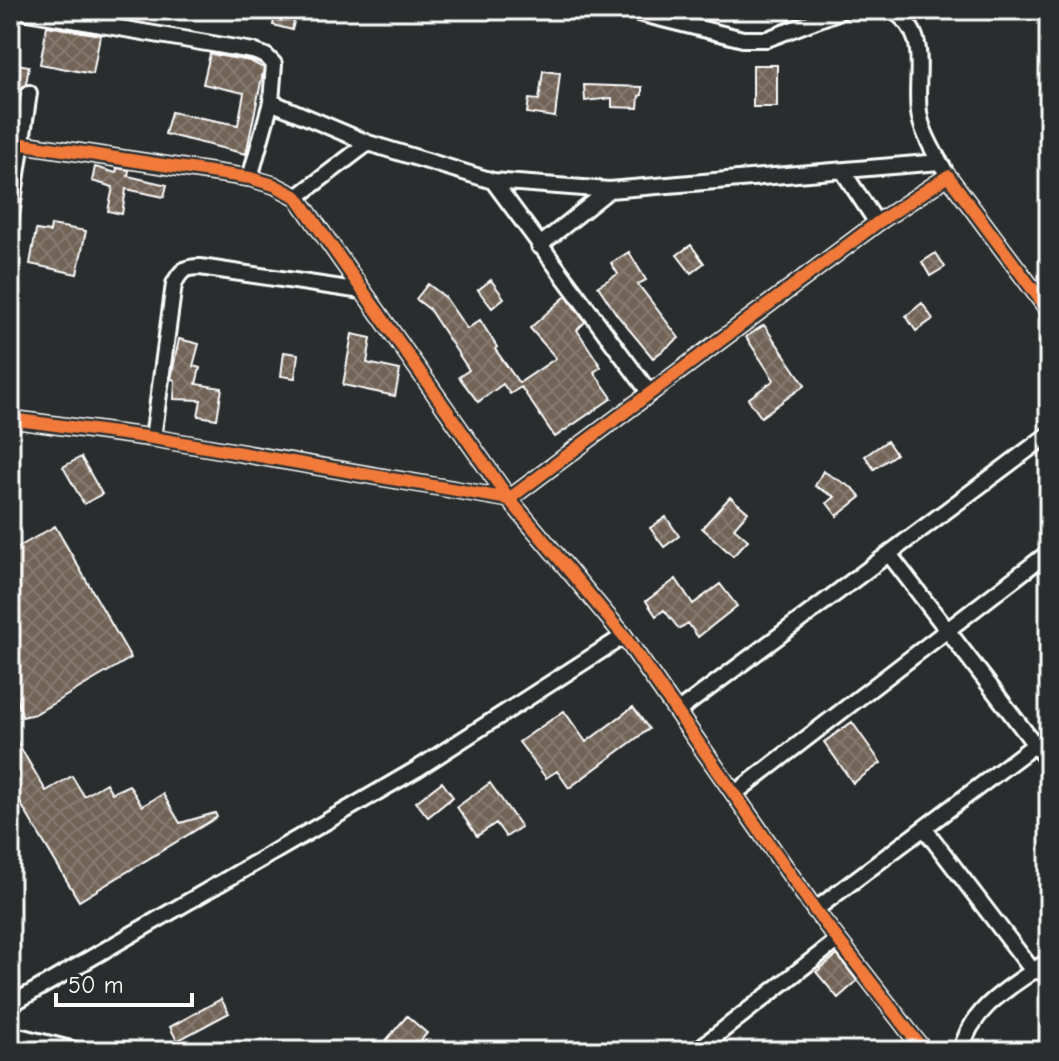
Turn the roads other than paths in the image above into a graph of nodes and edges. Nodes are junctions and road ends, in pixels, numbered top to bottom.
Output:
1 (15, 10) edge
2 (626, 10) edge
3 (843, 10) edge
4 (892, 10) edge
5 (29, 93) dead end
6 (271, 102) junction
7 (16, 143) edge
8 (368, 143) junction
9 (940, 162) junction
10 (844, 173) junction
11 (948, 176) junction
12 (250, 178) junction
13 (493, 181) junction
14 (609, 190) junction
15 (297, 197) junction
16 (10, 222) edge
17 (877, 223) junction
18 (539, 246) junction
19 (362, 291) junction
20 (1049, 311) edge
21 (649, 392) junction
22 (10, 419) edge
23 (1049, 434) edge
24 (153, 438) junction
25 (509, 499) junction
26 (1049, 552) edge
27 (889, 554) junction
28 (947, 630) junction
29 (624, 636) junction
30 (677, 712) junction
31 (1049, 734) edge
32 (1035, 744) junction
33 (1049, 763) edge
34 (734, 794) junction
35 (924, 828) junction
36 (815, 910) junction
37 (838, 940) junction
38 (1049, 960) edge
39 (1033, 971) junction
40 (1049, 972) edge
41 (10, 1005) edge
42 (10, 1034) edge
43 (10, 1045) edge
44 (22, 1051) edge
45 (79, 1051) edge
46 (696, 1051) edge
47 (924, 1051) edge
48 (961, 1051) edge

1 - 6 street
2 - 3 street
4 - 9 street
5 - 7 street
6 - 8 street
6 - 12 street
7 - 12 street
7 - 16 street
8 - 13 street
8 - 15 street
9 - 10 street
9 - 11 street
10 - 14 street
10 - 17 street
11 - 17 street
11 - 20 street
12 - 15 street
13 - 14 street
13 - 18 street
14 - 18 street
15 - 19 street
17 - 21 street
18 - 21 street
19 - 24 street
19 - 25 street
21 - 25 street
22 - 24 street
23 - 27 street
24 - 25 street
25 - 29 street
26 - 28 street
27 - 28 street
27 - 30 street
28 - 32 street
28 - 34 street
29 - 30 street
29 - 41 street
30 - 34 street
31 - 32 street
32 - 33 street
32 - 35 street
34 - 36 street
35 - 36 street
35 - 39 street
36 - 37 street
37 - 46 street
37 - 47 street
38 - 39 street
39 - 40 street
39 - 48 street
42 - 45 street
43 - 44 street

